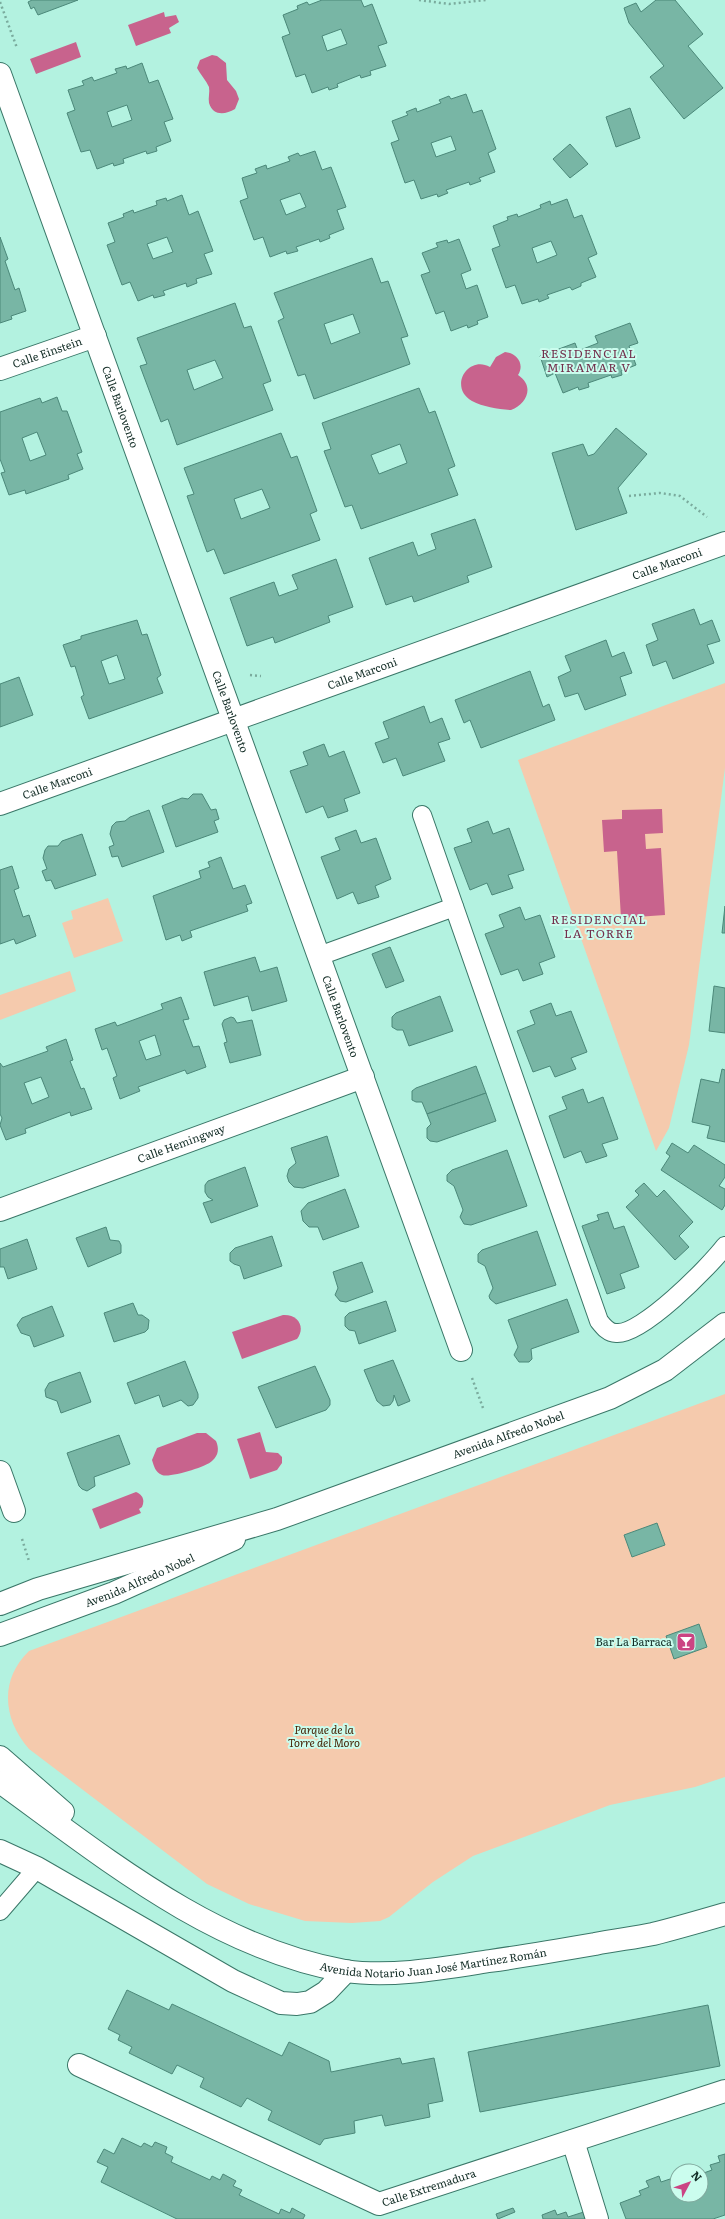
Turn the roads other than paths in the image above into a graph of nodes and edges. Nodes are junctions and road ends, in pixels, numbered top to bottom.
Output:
1 (0, 74) edge
2 (95, 336) junction
3 (0, 369) edge
4 (725, 543) edge
5 (234, 720) junction
6 (0, 804) edge
7 (422, 815) dead end
8 (454, 907) junction
9 (319, 956) junction
10 (363, 1077) junction
11 (0, 1210) edge
12 (725, 1246) edge
13 (725, 1324) edge
14 (461, 1350) dead end
15 (0, 1472) edge
16 (14, 1511) road end
17 (277, 1519) junction
18 (0, 1604) edge
19 (0, 1635) edge
20 (0, 1757) edge
21 (0, 1782) edge
22 (0, 1851) edge
23 (37, 1868) junction
24 (155, 1891) junction
25 (0, 1911) edge
26 (725, 1914) edge
27 (346, 1971) junction
28 (79, 2065) dead end
29 (725, 2091) edge
30 (573, 2141) junction
31 (597, 2219) edge

1 - 2 street, Calle Barlovento
2 - 3 street, Calle Einstein
2 - 5 street, Calle Barlovento
4 - 5 street, Calle Marconi
5 - 6 street, Calle Marconi
5 - 9 street, Calle Barlovento
7 - 8 lane
8 - 9 lane
8 - 12 lane
9 - 10 street, Calle Barlovento
10 - 11 street, Calle Hemingway
10 - 14 street, Calle Barlovento
13 - 17 street, Avenida Alfredo Nobel
15 - 16 street
17 - 18 street, Avenida Alfredo Nobel
17 - 19 street, Avenida Alfredo Nobel
20 - 24 street, Avenida Notario Juan José Martínez Román
21 - 24 street, Avenida Notario Juan José Martínez Román
22 - 23 street
23 - 25 lane
23 - 27 street
24 - 27 street, Avenida Notario Juan José Martínez Román
26 - 27 street, Avenida Notario Juan José Martínez Román
28 - 30 street, Calle Extremadura
29 - 30 street, Calle Extremadura
30 - 31 street

